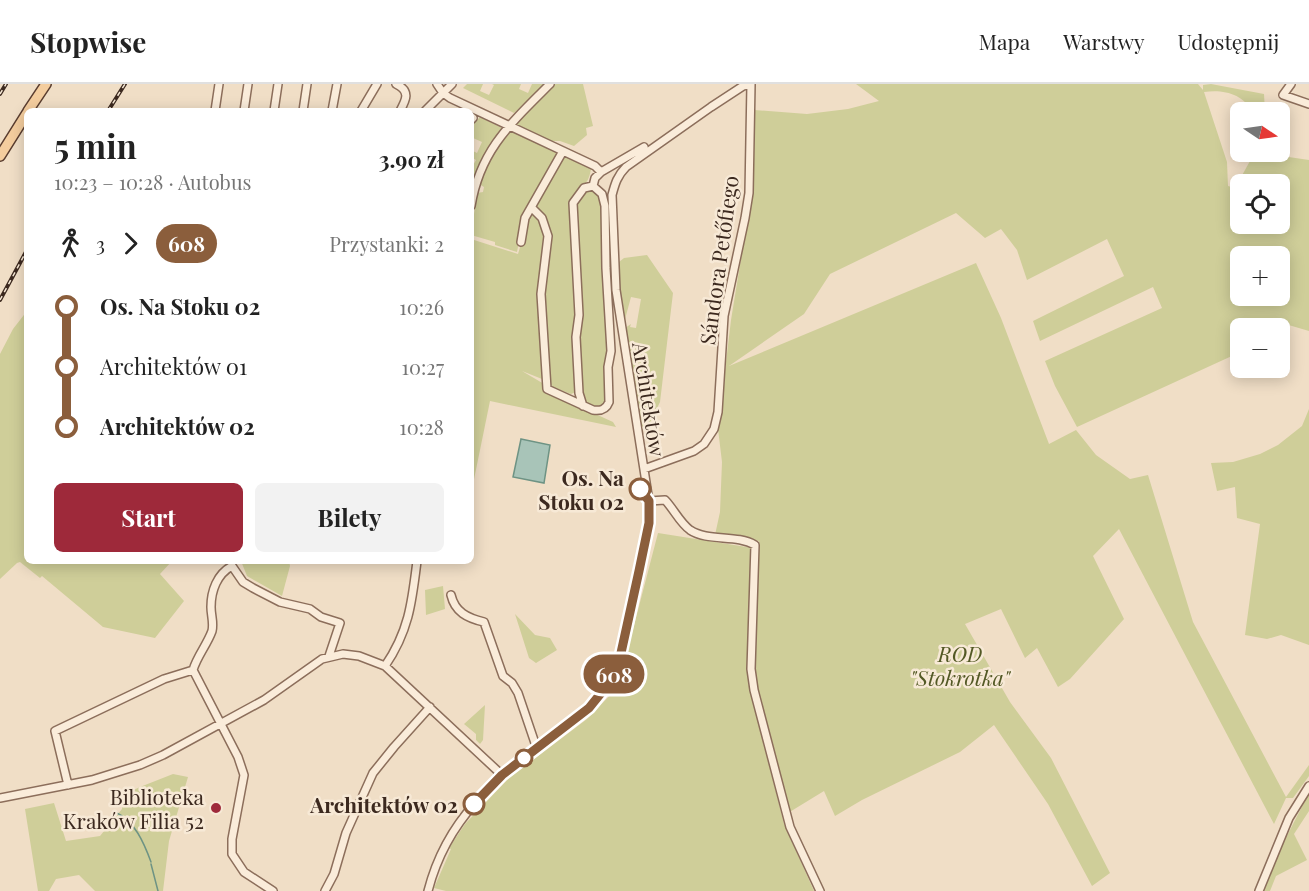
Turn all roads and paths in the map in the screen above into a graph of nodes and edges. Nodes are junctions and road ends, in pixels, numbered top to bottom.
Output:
1 (46, 84) edge
2 (219, 84) edge
3 (248, 84) edge
4 (278, 84) edge
5 (307, 84) edge
6 (337, 84) edge
7 (377, 84) edge
8 (396, 84) edge
9 (437, 84) edge
10 (452, 84) edge
11 (550, 84) edge
12 (751, 84) edge
13 (1291, 84) edge
14 (443, 93) junction
15 (1309, 104) edge
16 (31, 108) edge
17 (215, 108) edge
18 (244, 108) edge
19 (274, 108) edge
20 (303, 108) edge
21 (333, 108) edge
22 (363, 108) edge
23 (402, 108) edge
24 (428, 108) edge
25 (473, 108) edge
26 (474, 108) edge
27 (24, 118) edge
28 (508, 125) junction
29 (644, 147) dead end
30 (563, 151) junction
31 (0, 156) edge
32 (601, 172) junction
33 (593, 186) junction
34 (474, 190) edge
35 (531, 208) junction
36 (521, 242) dead end
37 (579, 393) junction
38 (569, 399) junction
39 (583, 406) junction
40 (644, 469) junction
41 (649, 501) junction
42 (416, 564) edge
43 (451, 595) dead end
44 (329, 656) junction
45 (385, 666) junction
46 (193, 670) junction
47 (430, 707) junction
48 (221, 724) junction
49 (537, 748) junction
50 (502, 775) junction
51 (68, 785) junction
52 (1309, 786) edge
53 (0, 798) edge
54 (273, 891) edge
55 (325, 891) edge
56 (428, 891) edge
57 (820, 891) edge
58 (1259, 891) edge

1 - 16 main road
2 - 17 street
3 - 18 street
4 - 19 street
5 - 20 street
6 - 21 street
7 - 22 street
8 - 23 street
9 - 14 street
10 - 14 street
11 - 28 street
12 - 40 street, Sándora Petőfiego
12 - 40 street, Architektów
13 - 15 street
14 - 24 street
14 - 25 street
26 - 28 street
27 - 31 main road
28 - 30 street
28 - 34 street
29 - 32 street
30 - 32 street
30 - 35 street
32 - 33 street
33 - 37 street
33 - 39 street
35 - 36 street
35 - 38 street
37 - 38 street
37 - 39 street
38 - 39 street
40 - 41 street, Architektów
41 - 49 street, Architektów
41 - 57 street
42 - 45 street
43 - 49 street
44 - 45 street
44 - 46 street
44 - 48 street
45 - 47 street
46 - 48 street
46 - 51 street
47 - 50 street
47 - 55 street
48 - 51 street
48 - 54 street
49 - 50 street, Architektów
50 - 56 street, Architektów
51 - 53 street
52 - 58 street

